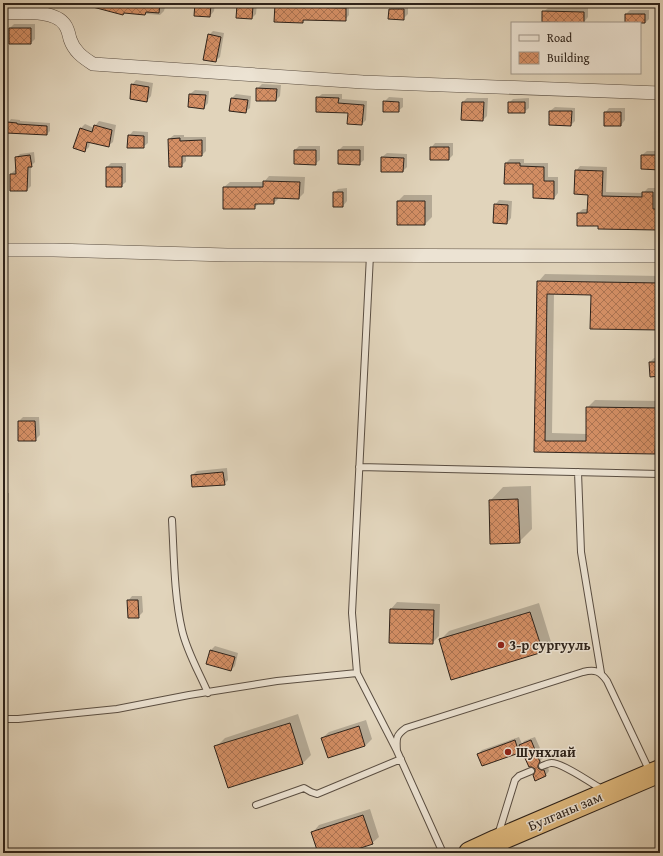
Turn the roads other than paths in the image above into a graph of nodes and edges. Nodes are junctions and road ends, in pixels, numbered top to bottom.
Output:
1 (3, 13) edge
2 (660, 93) edge
3 (3, 250) edge
4 (370, 255) junction
5 (660, 256) edge
6 (359, 468) junction
7 (578, 472) junction
8 (660, 474) edge
9 (172, 520) dead end
10 (357, 673) junction
11 (601, 673) junction
12 (208, 692) junction
13 (3, 719) edge
14 (397, 751) junction
15 (401, 759) junction
16 (542, 766) dead end
17 (530, 770) dead end
18 (655, 773) edge
19 (608, 793) junction
20 (256, 805) dead end
21 (496, 840) junction
22 (443, 853) edge
23 (470, 853) edge

1 - 2 street
3 - 4 street
4 - 5 street
4 - 6 lane
6 - 7 lane
6 - 10 lane
7 - 8 lane
7 - 11 lane
9 - 12 lane
10 - 12 lane
10 - 14 lane
11 - 14 lane
11 - 18 lane
12 - 13 lane
14 - 15 lane
15 - 20 lane
15 - 22 lane
16 - 19 lane
17 - 21 lane
18 - 19 highway, Булганы зам
19 - 21 highway, Булганы зам
21 - 23 highway, Булганы зам

